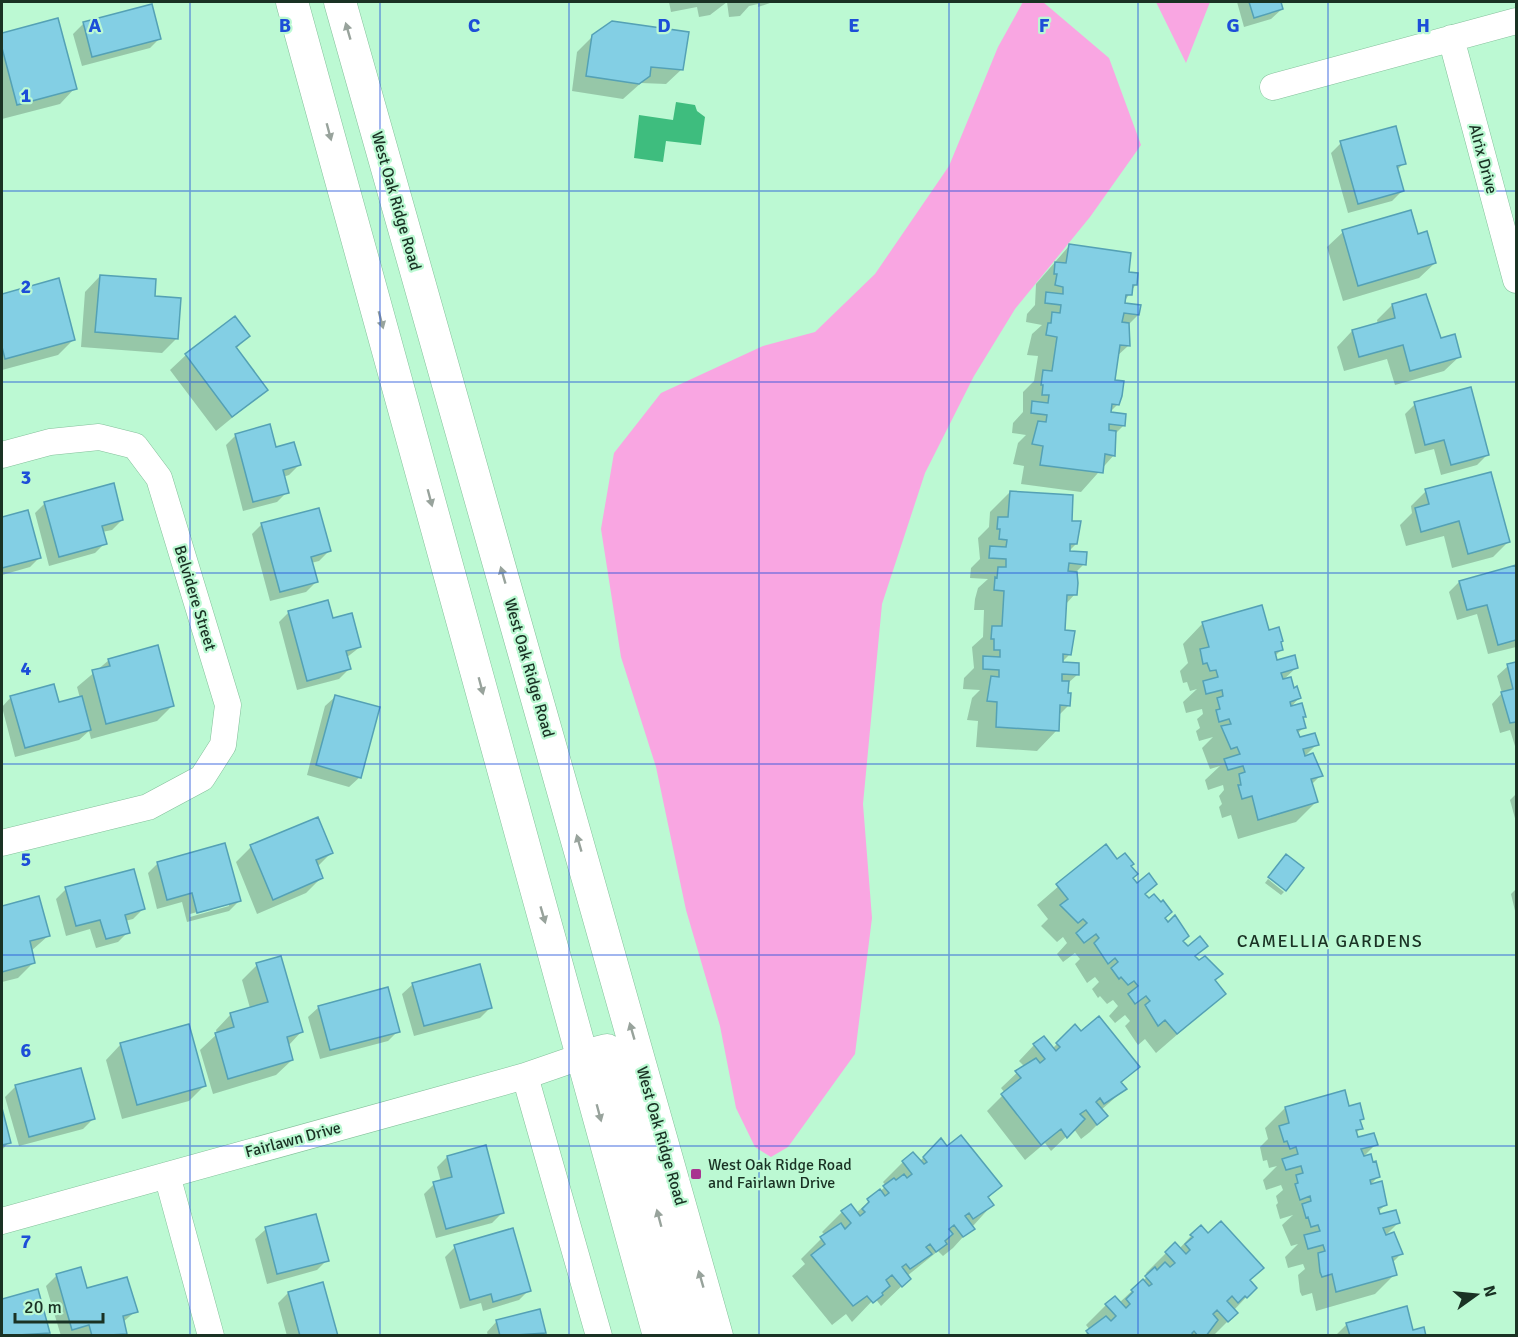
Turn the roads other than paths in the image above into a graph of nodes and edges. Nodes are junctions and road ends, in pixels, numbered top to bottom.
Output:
1 (292, 2) edge
2 (340, 2) edge
3 (1516, 21) edge
4 (1451, 38) junction
5 (357, 61) junction
6 (313, 75) junction
7 (1273, 87) dead end
8 (1516, 280) edge
9 (2, 455) edge
10 (2, 843) edge
11 (583, 1056) junction
12 (525, 1076) junction
13 (167, 1175) junction
14 (2, 1221) edge
15 (211, 1335) edge
16 (599, 1335) edge
17 (659, 1335) edge
18 (691, 1335) edge
19 (717, 1335) edge

1 - 6 street
5 -> 2 street, West Oak Ridge Road
3 - 4 street
4 - 7 street
4 - 8 street, Alrix Drive
5 - 6 street
19 -> 5 street, West Oak Ridge Road
6 -> 11 street
9 - 10 street, Belvidere Street
11 - 12 street, Fairlawn Drive
11 -> 17 street
18 -> 11 street
12 - 13 street, Fairlawn Drive
12 - 16 street
13 - 14 street, Fairlawn Drive
13 - 15 street

